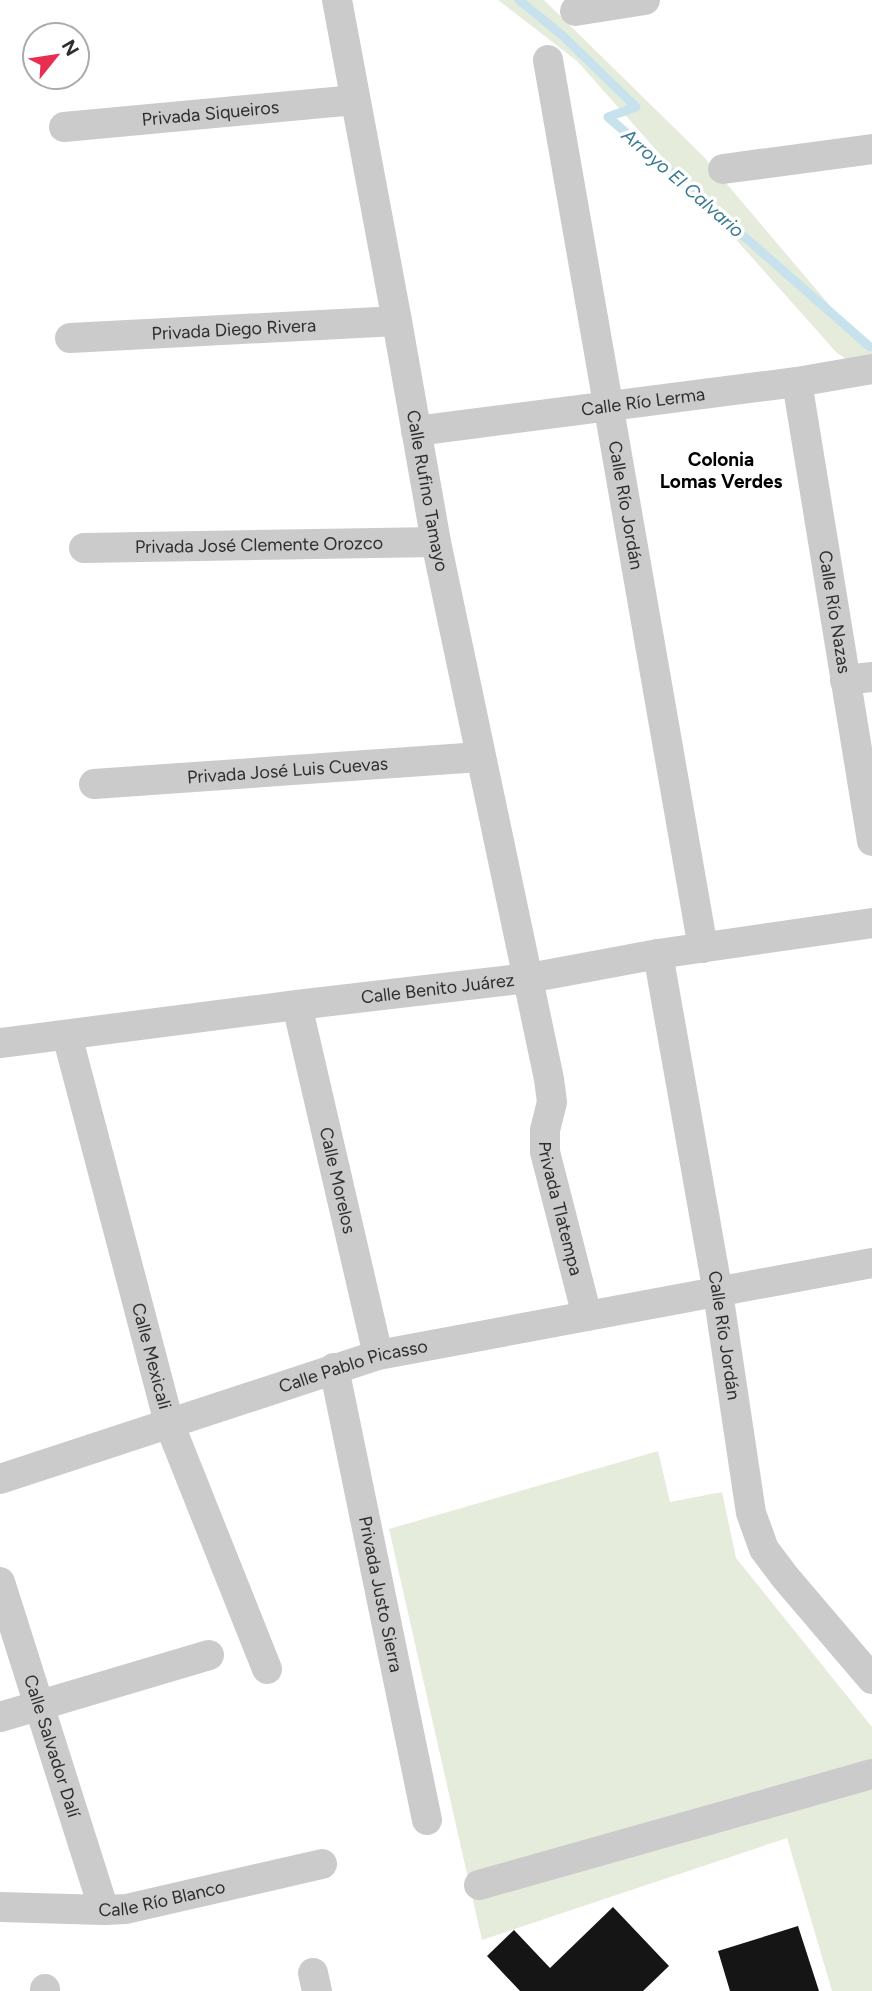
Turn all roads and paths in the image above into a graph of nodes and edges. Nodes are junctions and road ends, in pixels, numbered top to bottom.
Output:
1 (337, 0) edge
2 (645, 0) edge
3 (575, 11) dead end
4 (548, 60) dead end
5 (355, 100) junction
6 (64, 127) dead end
7 (872, 149) edge
8 (723, 169) dead end
9 (397, 321) junction
10 (70, 338) dead end
11 (872, 369) edge
12 (797, 382) junction
13 (608, 406) junction
14 (416, 431) junction
15 (436, 542) junction
16 (84, 548) dead end
17 (859, 678) edge
18 (480, 757) junction
19 (93, 785) dead end
20 (872, 841) edge
21 (872, 923) edge
22 (704, 948) junction
23 (658, 954) junction
24 (529, 978) junction
25 (297, 1005) junction
26 (67, 1035) junction
27 (0, 1043) edge
28 (872, 1263) edge
29 (718, 1293) junction
30 (587, 1316) junction
31 (378, 1355) junction
32 (334, 1368) junction
33 (169, 1423) junction
34 (0, 1479) edge
35 (0, 1582) edge
36 (209, 1655) dead end
37 (267, 1669) dead end
38 (872, 1679) edge
39 (40, 1705) junction
40 (0, 1717) edge
41 (872, 1774) edge
42 (427, 1820) dead end
43 (322, 1864) dead end
44 (479, 1885) dead end
45 (0, 1907) edge
46 (104, 1910) junction

1 - 5 street, Calle Rufino Tamayo
2 - 3 street
4 - 13 street, Calle Río Jordán
5 - 6 street, Privada Siqueiros
5 - 9 street, Calle Rufino Tamayo
7 - 8 street
9 - 10 street, Privada Diego Rivera
9 - 14 street, Calle Rufino Tamayo
11 - 12 street, Calle Río Lerma
12 - 13 street, Calle Río Lerma
12 - 17 street, Calle Río Nazas
13 - 14 street, Calle Río Lerma
13 - 22 street, Calle Río Jordán
14 - 15 street, Calle Rufino Tamayo
15 - 16 street, Privada José Clemente Orozco
15 - 18 street, Calle Rufino Tamayo
17 - 20 street, Calle Río Nazas
18 - 19 street, Privada José Luis Cuevas
18 - 24 street, Calle Rufino Tamayo
21 - 22 street, Calle Benito Juárez
22 - 23 street, Calle Benito Juárez
23 - 24 street, Calle Benito Juárez
23 - 29 street, Calle Río Jordán
24 - 25 street, Calle Benito Juárez
24 - 30 street, Privada Tlatempa
25 - 26 street, Calle Benito Juárez
25 - 31 street, Calle Morelos
26 - 27 street, Calle Benito Juárez
26 - 33 street, Calle Mexicali
28 - 29 street
29 - 30 street, Calle Pablo Picasso
29 - 38 street, Calle Río Jordán
30 - 31 street, Calle Pablo Picasso
31 - 32 street, Calle Pablo Picasso
32 - 33 street, Calle Pablo Picasso
32 - 42 street, Privada Justo Sierra
33 - 34 street, Calle Pablo Picasso
33 - 37 street, Calle Mexicali
35 - 39 street, Calle Salvador Dalí
36 - 39 street
39 - 40 street
39 - 46 street, Calle Salvador Dalí
41 - 44 street
43 - 46 street, Calle Río Blanco
45 - 46 street, Calle Río Blanco

